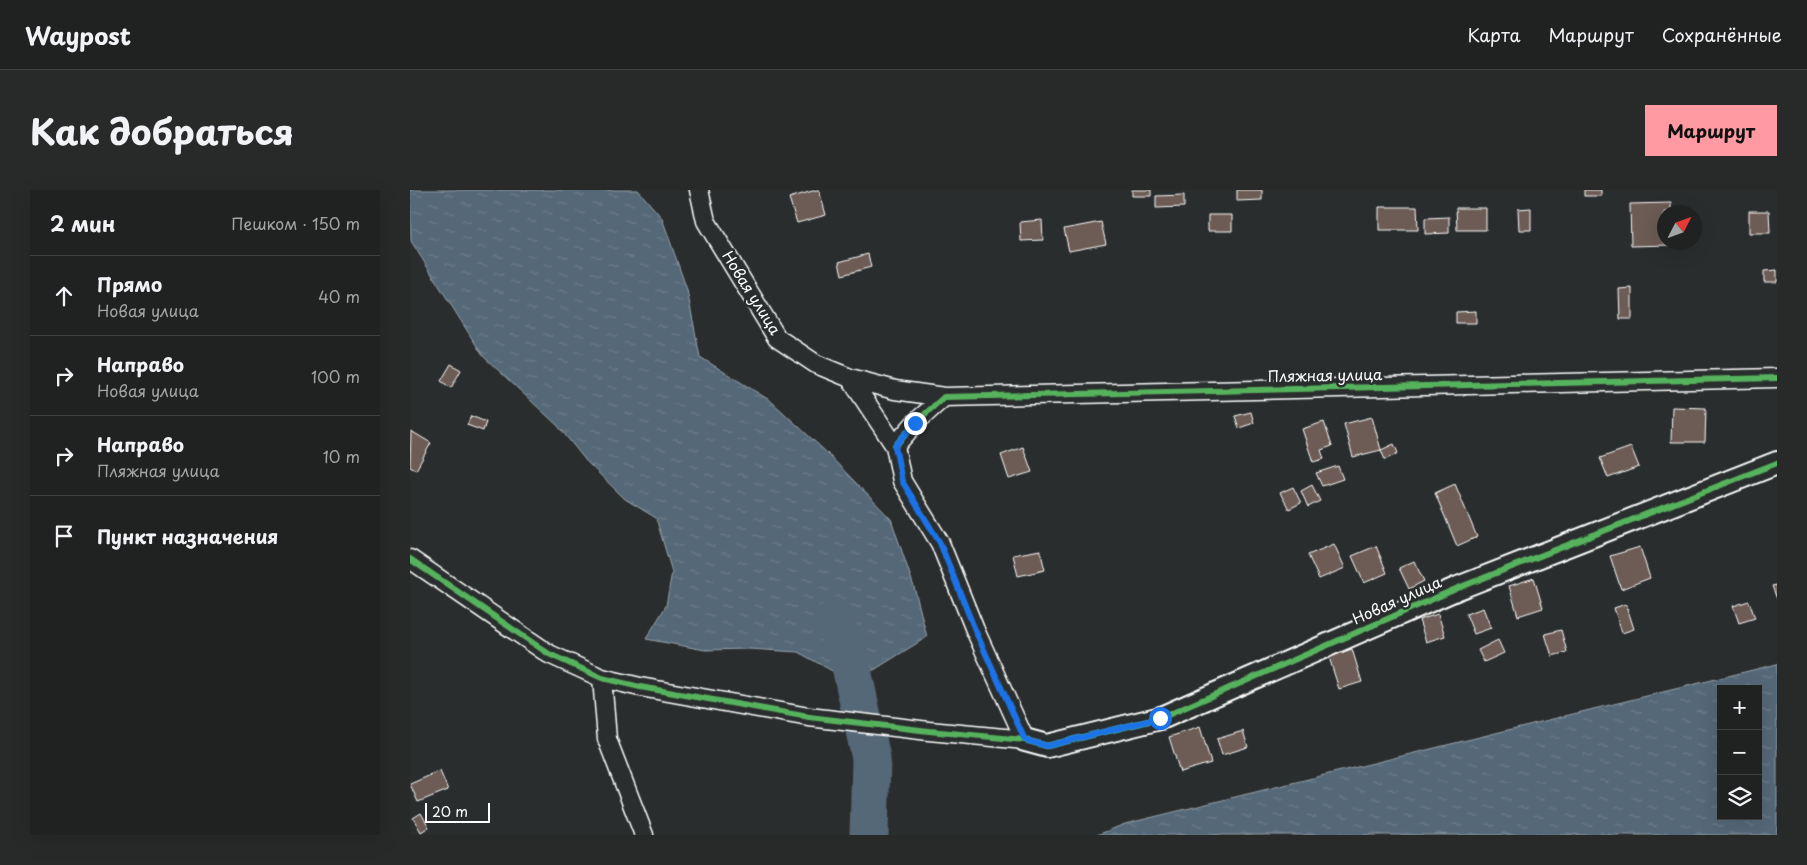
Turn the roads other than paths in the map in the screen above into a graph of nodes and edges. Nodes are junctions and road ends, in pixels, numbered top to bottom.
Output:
1 (699, 190) edge
2 (850, 378) junction
3 (1777, 378) edge
4 (944, 397) junction
5 (895, 446) junction
6 (1777, 463) edge
7 (410, 559) edge
8 (602, 678) junction
9 (1025, 740) junction
10 (644, 835) edge

1 - 2 street, Новая улица
2 - 4 street, Новая улица
2 - 5 street
3 - 4 street, Пляжная улица
4 - 5 street
5 - 9 street
6 - 9 street, Новая улица
7 - 8 street
8 - 9 street
8 - 10 street

